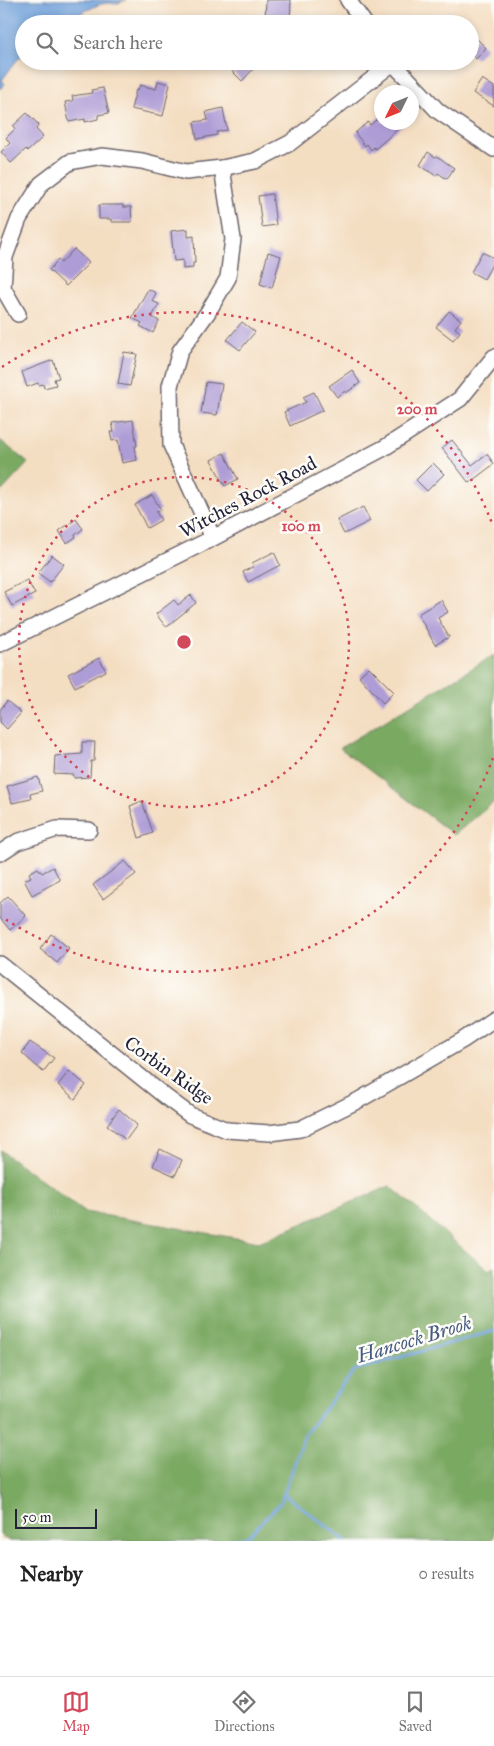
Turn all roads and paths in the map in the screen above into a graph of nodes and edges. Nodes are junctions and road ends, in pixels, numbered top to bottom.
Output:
1 (348, 0) edge
2 (359, 15) edge
3 (382, 70) edge
4 (400, 70) edge
5 (494, 149) edge
6 (222, 168) junction
7 (18, 314) dead end
8 (494, 357) edge
9 (213, 538) junction
10 (0, 644) edge
11 (89, 830) dead end
12 (0, 853) edge
13 (0, 964) edge
14 (494, 1019) edge

1 - 2 street
3 - 6 street
4 - 5 street
6 - 7 street
6 - 9 street
8 - 9 street, Witches Rock Road
9 - 10 street, Witches Rock Road
11 - 12 street
13 - 14 street, Corbin Ridge

